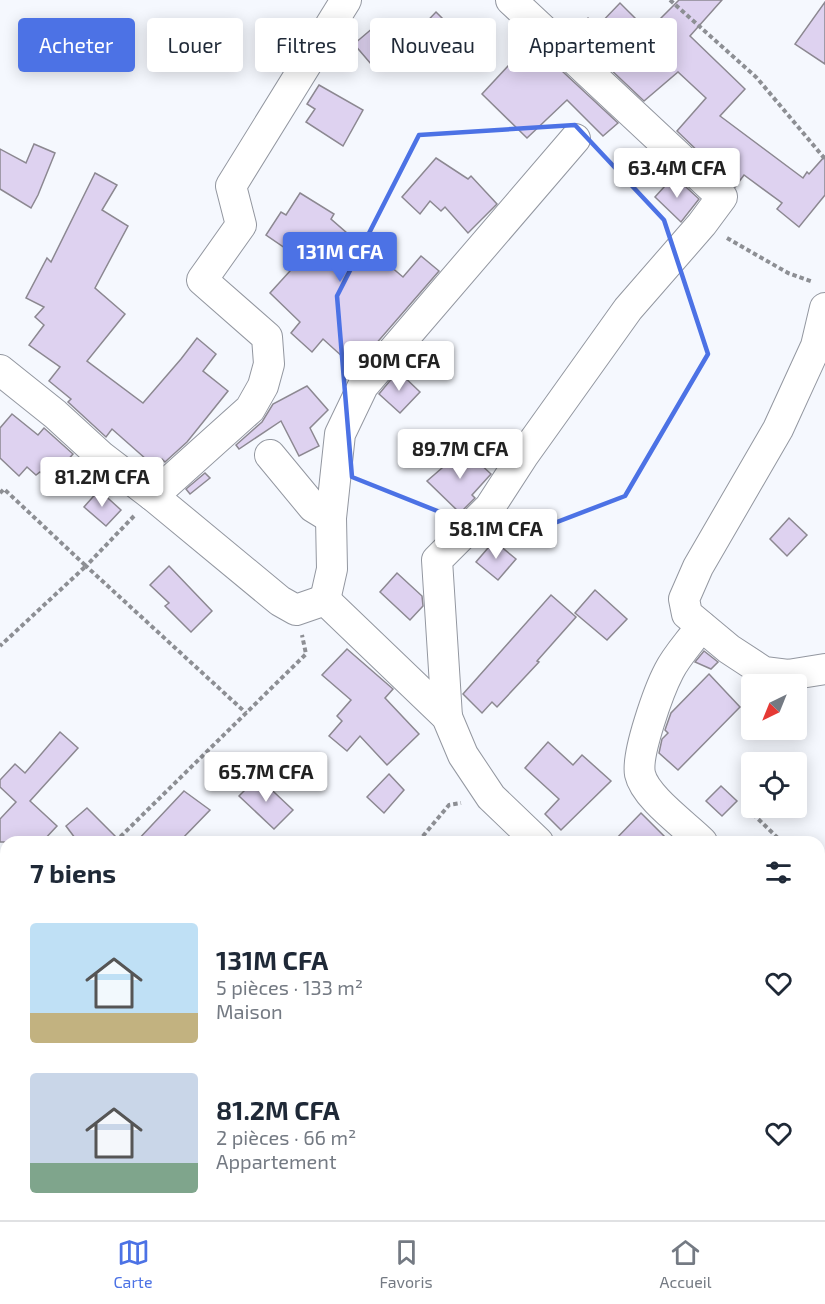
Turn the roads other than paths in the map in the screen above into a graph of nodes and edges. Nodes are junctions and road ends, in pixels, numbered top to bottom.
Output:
1 (346, 0) edge
2 (511, 0) edge
3 (575, 139) dead end
4 (820, 296) edge
5 (0, 370) edge
6 (270, 455) dead end
7 (153, 496) junction
8 (331, 518) junction
9 (325, 600) junction
10 (701, 626) junction
11 (825, 669) edge
12 (447, 717) junction
13 (532, 836) edge
14 (696, 836) edge

1 - 7 street
2 - 12 street
3 - 8 street
4 - 10 street
5 - 7 street
6 - 8 street
7 - 9 street
8 - 9 street
9 - 12 street
10 - 11 street
10 - 14 street
12 - 13 street

